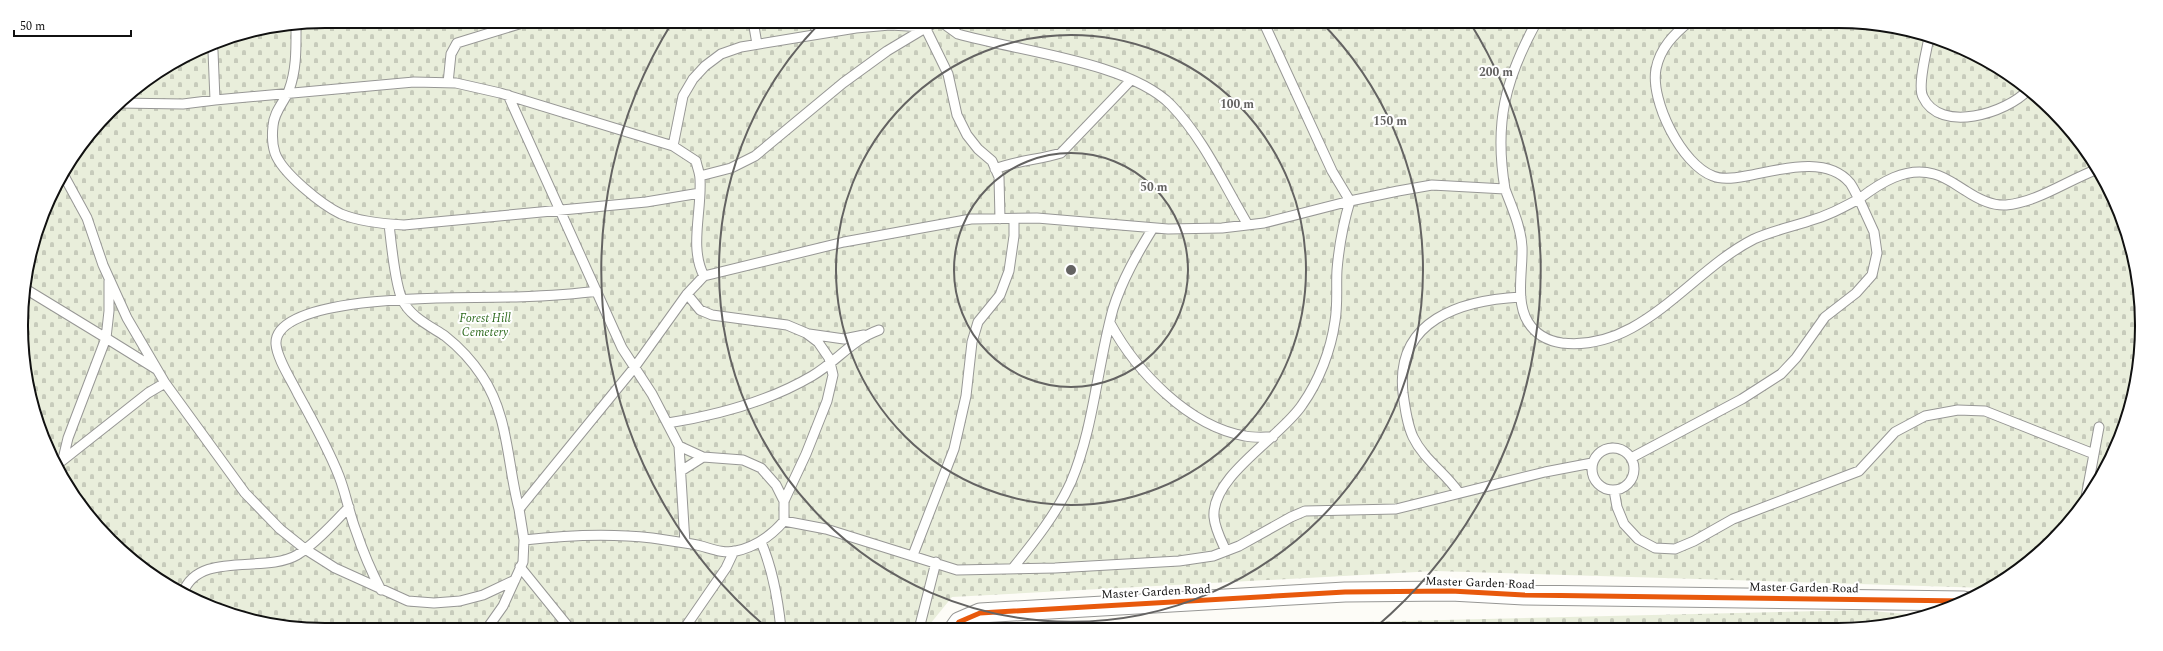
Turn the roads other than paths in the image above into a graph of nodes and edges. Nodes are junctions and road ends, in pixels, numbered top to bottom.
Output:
1 (506, 28) edge
2 (754, 28) edge
3 (816, 28) edge
4 (867, 28) edge
5 (924, 28) edge
6 (926, 28) edge
7 (949, 28) edge
8 (1266, 28) edge
9 (1534, 28) edge
10 (1682, 28) edge
11 (296, 30) edge
12 (820, 34) junction
13 (1928, 42) edge
14 (757, 44) junction
15 (213, 51) edge
16 (1131, 80) junction
17 (448, 83) junction
18 (288, 92) junction
19 (2024, 93) edge
20 (508, 95) junction
21 (215, 100) junction
22 (128, 103) edge
23 (673, 146) junction
24 (995, 169) junction
25 (2092, 172) edge
26 (700, 176) junction
27 (66, 180) edge
28 (1505, 189) junction
29 (700, 193) junction
30 (1858, 199) junction
31 (1350, 201) junction
32 (559, 210) junction
33 (1000, 219) junction
34 (1014, 219) junction
35 (389, 224) junction
36 (1248, 225) junction
37 (1153, 228) junction
38 (704, 276) junction
39 (109, 278) junction
40 (597, 291) junction
41 (30, 292) edge
42 (687, 294) junction
43 (1521, 297) junction
44 (401, 298) junction
45 (1110, 323) junction
46 (880, 330) dead end
47 (808, 334) junction
48 (865, 335) junction
49 (106, 338) junction
50 (830, 365) junction
51 (634, 368) junction
52 (158, 370) junction
53 (165, 383) junction
54 (668, 423) junction
55 (2099, 427) dead end
56 (1273, 437) junction
57 (679, 446) junction
58 (2094, 454) junction
59 (703, 457) junction
60 (1631, 458) junction
61 (61, 461) edge
62 (1592, 463) junction
63 (681, 471) junction
64 (2088, 486) edge
65 (1614, 490) junction
66 (1459, 493) junction
67 (784, 501) junction
68 (349, 507) junction
69 (519, 509) junction
70 (784, 522) junction
71 (524, 540) junction
72 (760, 542) junction
73 (685, 543) junction
74 (305, 549) junction
75 (734, 551) junction
76 (1226, 551) junction
77 (913, 555) junction
78 (936, 562) junction
79 (520, 567) junction
80 (1013, 568) junction
81 (515, 580) junction
82 (186, 588) edge
83 (381, 590) junction
84 (1949, 601) edge
85 (491, 623) edge
86 (565, 623) edge
87 (688, 623) edge
88 (780, 623) edge
89 (921, 623) edge
90 (958, 623) edge

1 - 17 lane
2 - 14 lane
3 - 12 lane
4 - 12 lane
5 - 26 lane
6 - 24 lane
7 - 16 lane
8 - 31 lane
9 - 28 lane
10 - 30 lane
11 - 18 lane
12 - 14 lane
13 - 19 lane
14 - 23 lane
15 - 21 lane
16 - 24 lane
16 - 36 lane
17 - 18 lane
17 - 20 lane
18 - 21 lane
18 - 35 lane
20 - 23 lane
20 - 32 lane
21 - 22 lane
23 - 26 lane
24 - 33 lane
25 - 30 lane
26 - 29 lane
27 - 39 lane
28 - 31 lane
28 - 43 lane
29 - 32 lane
29 - 38 lane
30 - 43 lane
30 - 60 lane
31 - 36 lane
31 - 56 lane
32 - 35 lane
32 - 40 lane
33 - 34 lane
33 - 38 lane
34 - 37 lane
34 - 77 lane
35 - 44 lane
36 - 37 lane
37 - 45 lane
38 - 42 lane
39 - 49 lane
39 - 52 lane
40 - 44 lane
40 - 51 lane
41 - 49 lane
42 - 47 lane
42 - 51 lane
43 - 66 lane
44 - 68 lane
44 - 69 lane
45 - 56 lane
45 - 80 lane
46 - 48 lane
47 - 48 lane
47 - 50 lane
48 - 50 lane
49 - 52 lane
49 - 61 lane
50 - 54 lane
50 - 67 lane
51 - 54 lane
51 - 69 lane
52 - 53 lane
53 - 61 lane
53 - 74 lane
54 - 57 lane
55 - 58 lane
56 - 76 lane
57 - 59 lane
57 - 63 lane
58 - 64 lane
58 - 65 lane
59 - 63 lane
59 - 67 lane
60 - 62 lane
60 - 65 lane
62 - 65 lane
62 - 66 lane
63 - 73 lane
66 - 76 lane
67 - 70 lane
68 - 74 lane
68 - 83 lane
69 - 71 lane
70 - 72 lane
70 - 77 lane
71 - 73 lane
71 - 79 lane
72 - 75 lane
72 - 88 lane
73 - 75 lane
74 - 82 lane
74 - 83 lane
75 - 87 lane
76 - 80 lane
77 - 78 lane
78 - 80 lane
78 - 89 lane
79 - 81 lane
79 - 86 lane
81 - 83 lane
81 - 85 lane
84 - 90 street, Master Garden Road

